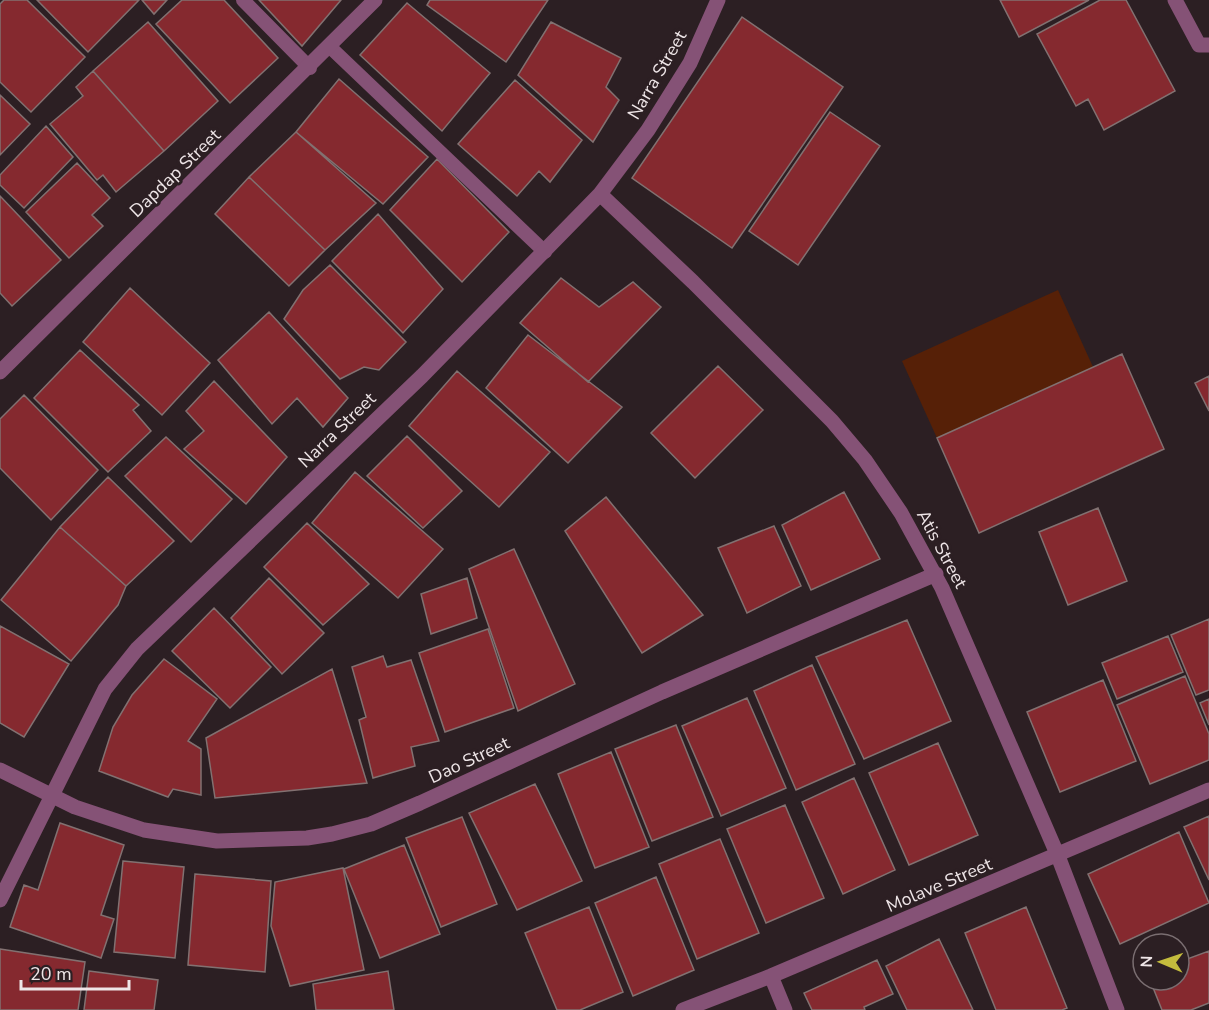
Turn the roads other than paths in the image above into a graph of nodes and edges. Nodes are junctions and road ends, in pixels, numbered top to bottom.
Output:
1 (243, 0) edge
2 (375, 0) edge
3 (718, 0) edge
4 (1175, 0) edge
5 (1209, 45) edge
6 (330, 47) junction
7 (310, 68) junction
8 (600, 194) junction
9 (545, 252) junction
10 (0, 372) edge
11 (936, 574) junction
12 (0, 770) edge
13 (1209, 790) edge
14 (52, 796) junction
15 (1058, 856) junction
16 (0, 900) edge
17 (771, 976) junction
18 (683, 1010) edge
19 (785, 1010) edge
20 (1117, 1010) edge

1 - 7 lane
2 - 6 street, Dapdap Street
3 - 8 street, Narra Street
4 - 5 street
6 - 7 street, Dapdap Street
6 - 9 lane
7 - 10 street, Dapdap Street
8 - 9 street, Narra Street
8 - 11 street, Atis Street
9 - 14 street, Narra Street
11 - 14 street, Dao Street
11 - 15 street, Atis Street
12 - 14 street, Dao Street
13 - 15 street, Molave Street
14 - 16 street, Narra Street
15 - 17 street, Molave Street
15 - 20 street, Atis Street
17 - 18 street, Molave Street
17 - 19 street

